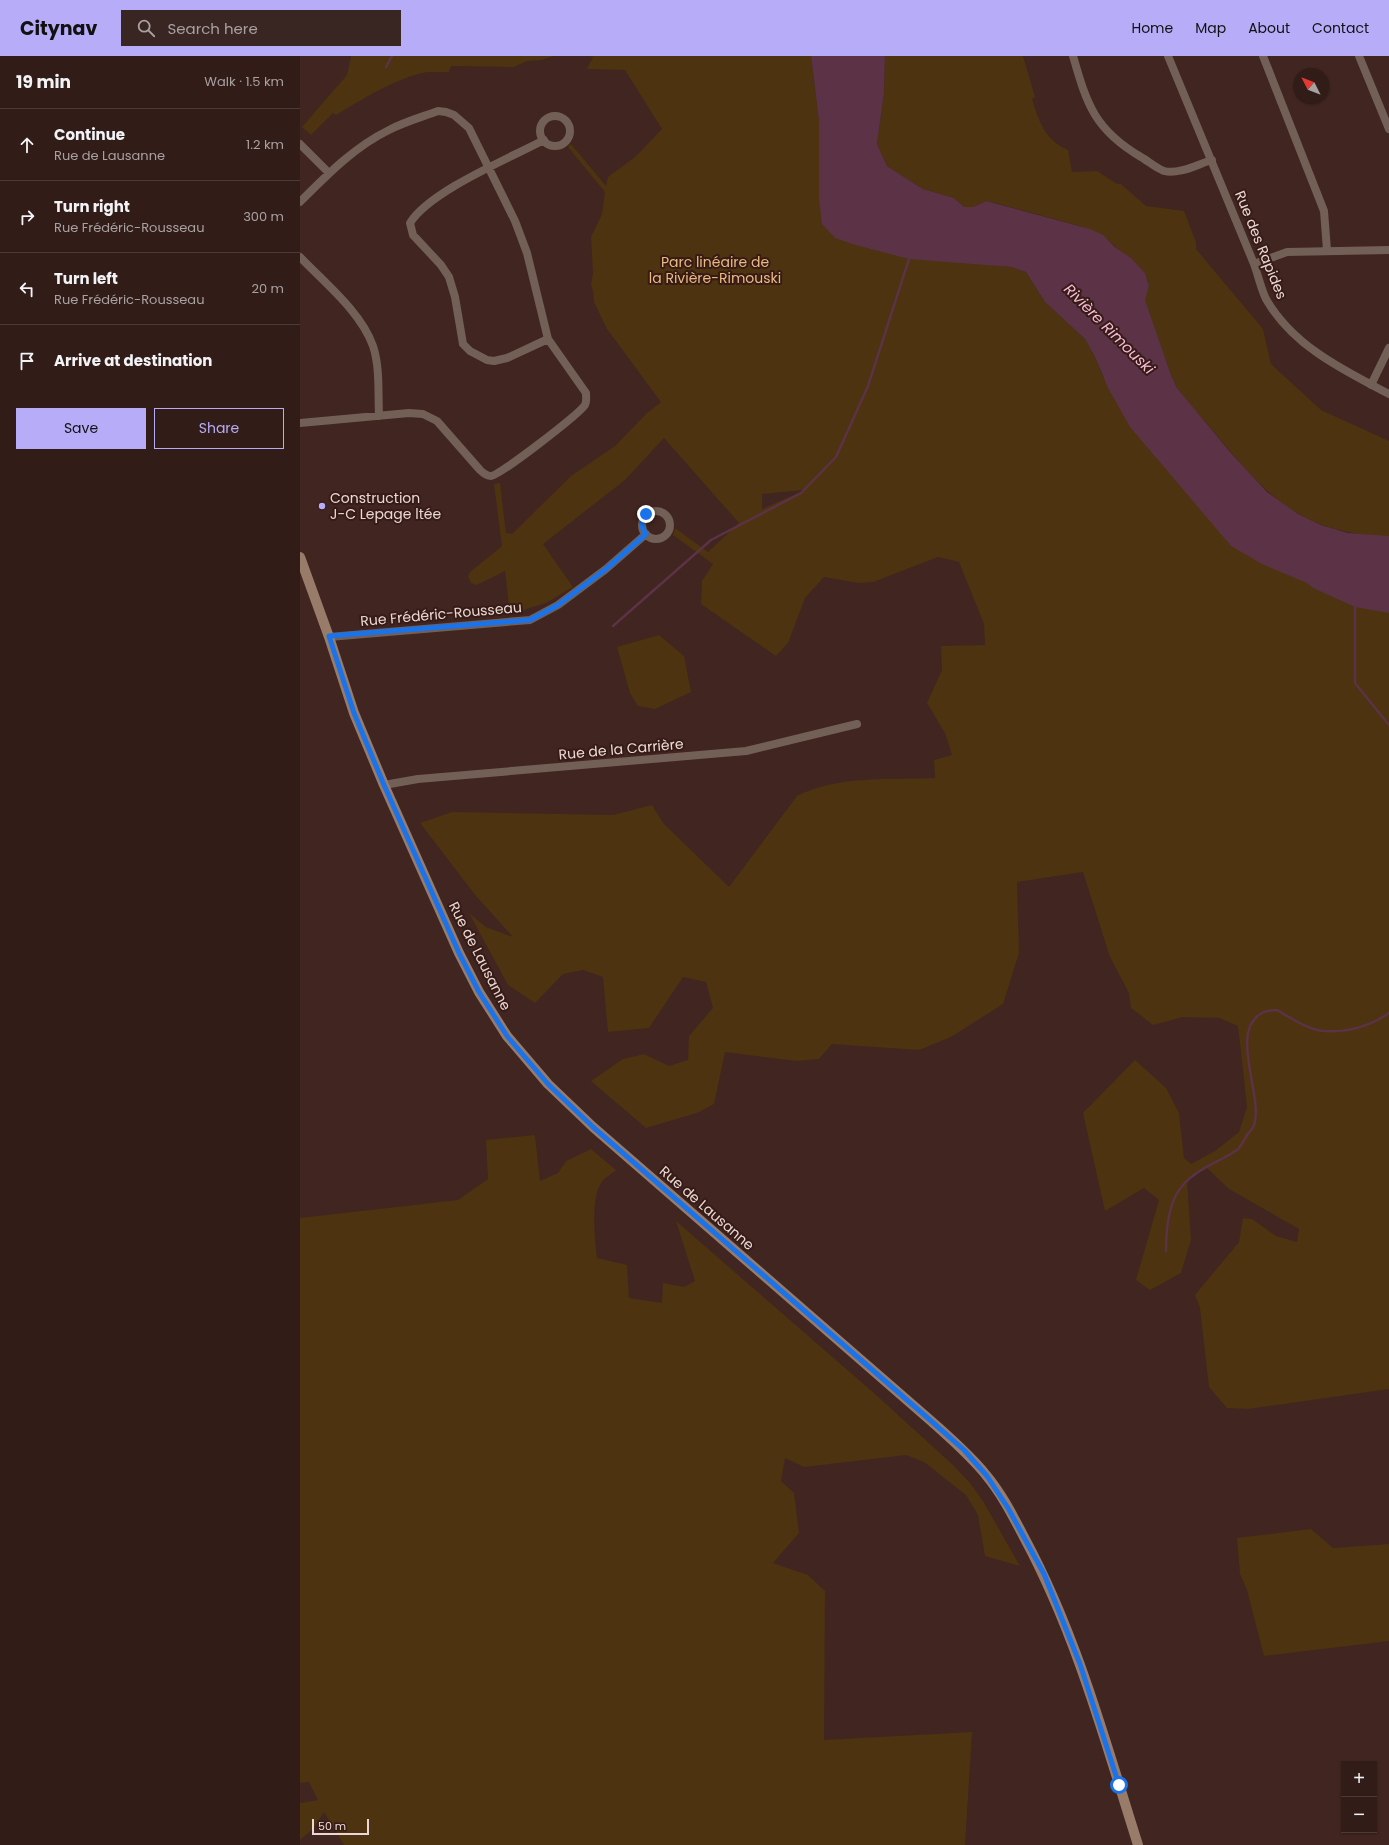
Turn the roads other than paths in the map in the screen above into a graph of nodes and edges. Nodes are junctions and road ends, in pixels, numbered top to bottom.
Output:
1 (1073, 56) edge
2 (1168, 56) edge
3 (1263, 56) edge
4 (1359, 56) edge
5 (1389, 129) edge
6 (544, 140) dead end
7 (300, 144) edge
8 (1212, 160) junction
9 (489, 169) junction
10 (329, 173) junction
11 (300, 202) edge
12 (1328, 250) junction
13 (1389, 250) edge
14 (300, 257) edge
15 (1254, 264) junction
16 (548, 339) junction
17 (1389, 348) edge
18 (1371, 385) junction
19 (1389, 394) edge
20 (379, 416) junction
21 (300, 423) edge
22 (646, 534) dead end
23 (300, 557) edge
24 (329, 636) junction
25 (857, 724) dead end
26 (384, 785) junction
27 (1138, 1845) edge

1 - 8 street
2 - 8 street, Rue des Rapides
3 - 12 street
4 - 5 street
6 - 9 street
7 - 10 street
8 - 15 street, Rue des Rapides
9 - 10 street
9 - 16 street
9 - 16 street
10 - 11 street
12 - 13 street
12 - 15 street
14 - 20 street
15 - 18 street, Rue des Rapides
16 - 20 street
17 - 18 street
18 - 19 street, Rue des Rapides
20 - 21 street
22 - 24 street, Rue Frédéric-Rousseau
23 - 24 street, Rue de Lausanne
24 - 26 street, Rue de Lausanne
25 - 26 street, Rue de la Carrière
26 - 27 street, Rue de Lausanne

